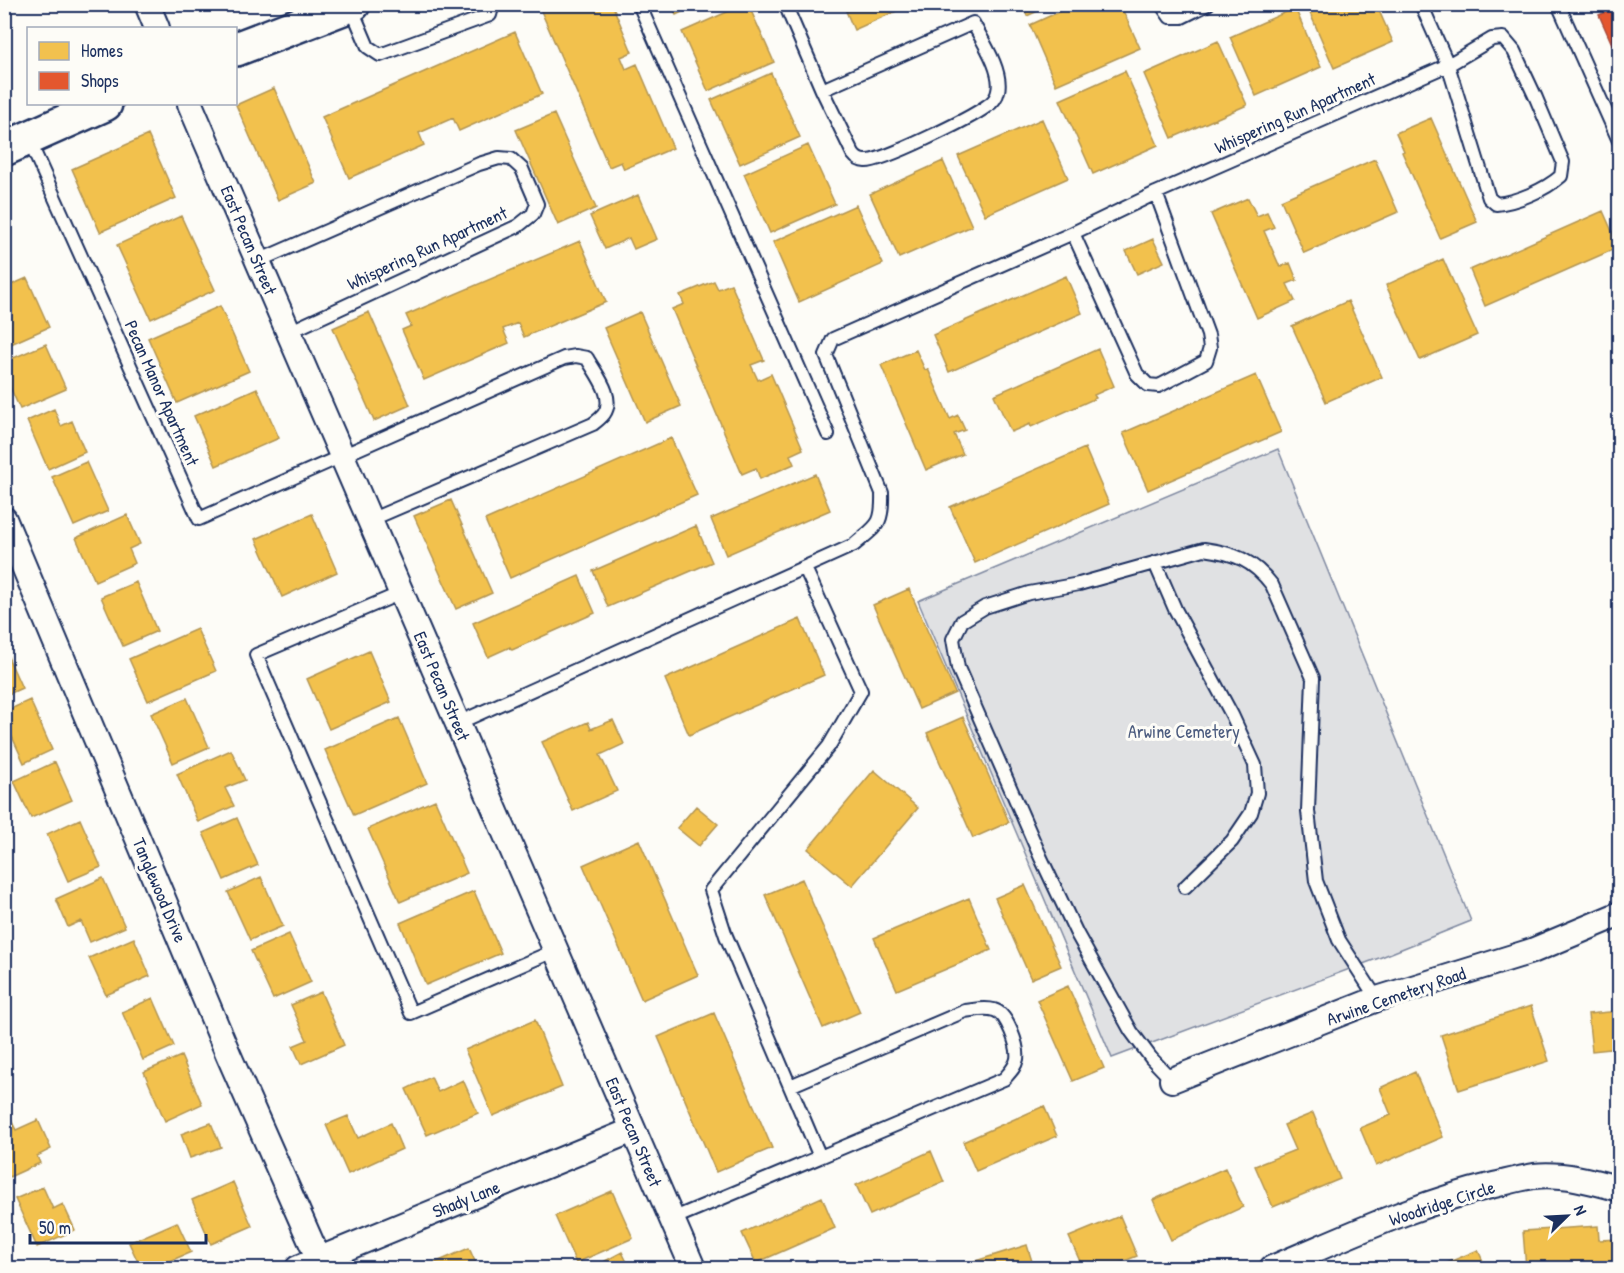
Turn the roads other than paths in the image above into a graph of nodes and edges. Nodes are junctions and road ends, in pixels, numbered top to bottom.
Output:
1 (147, 4) edge
2 (493, 4) edge
3 (639, 4) edge
4 (784, 4) edge
5 (1161, 4) edge
6 (1208, 4) edge
7 (1422, 4) edge
8 (1558, 4) edge
9 (351, 5) edge
10 (158, 27) edge
11 (237, 49) edge
12 (1448, 65) junction
13 (822, 90) junction
14 (103, 105) edge
15 (190, 105) edge
16 (1620, 143) edge
17 (16, 144) edge
18 (1156, 193) junction
19 (1073, 233) junction
20 (258, 261) junction
21 (288, 332) junction
22 (828, 434) dead end
23 (342, 456) junction
24 (4, 519) edge
25 (370, 520) junction
26 (1155, 563) junction
27 (805, 568) junction
28 (401, 592) junction
29 (458, 723) junction
30 (1185, 887) dead end
31 (1620, 914) edge
32 (556, 950) junction
33 (1377, 999) junction
34 (1172, 1080) joint
35 (790, 1086) junction
36 (633, 1130) junction
37 (820, 1157) junction
38 (1620, 1189) edge
39 (672, 1219) junction
40 (308, 1264) edge
41 (693, 1269) edge
42 (1272, 1269) edge

1 - 10 street
2 - 9 lane
3 - 22 lane
4 - 13 lane
5 - 6 lane
7 - 12 lane, Whispering Run Apartment
8 - 16 lane
9 - 11 street
12 - 12 lane, Whispering Run Apartment
12 - 18 lane, Whispering Run Apartment
13 - 13 lane
14 - 17 street
15 - 20 street, East Pecan Street
17 - 23 lane, Pecan Manor Apartment
18 - 19 lane, Whispering Run Apartment
18 - 19 lane
19 - 27 lane, Whispering Run Apartment
20 - 21 street, East Pecan Street
20 - 21 lane, Whispering Run Apartment
21 - 23 street, East Pecan Street
23 - 25 street, East Pecan Street
23 - 25 lane
24 - 40 street, Tanglewood Drive
25 - 28 street, East Pecan Street
26 - 30 lane
26 - 33 lane
26 - 34 lane
27 - 29 lane, Whispering Run Apartment
27 - 35 lane
28 - 29 street, East Pecan Street
28 - 32 lane
29 - 32 street, East Pecan Street
31 - 33 street, Arwine Cemetery Road
32 - 36 street, East Pecan Street
33 - 34 street, Arwine Cemetery Road
35 - 37 lane
35 - 37 lane
36 - 39 street, East Pecan Street
36 - 40 street, Shady Lane
37 - 39 lane
38 - 42 street, Woodridge Circle
39 - 41 street, East Pecan Street

